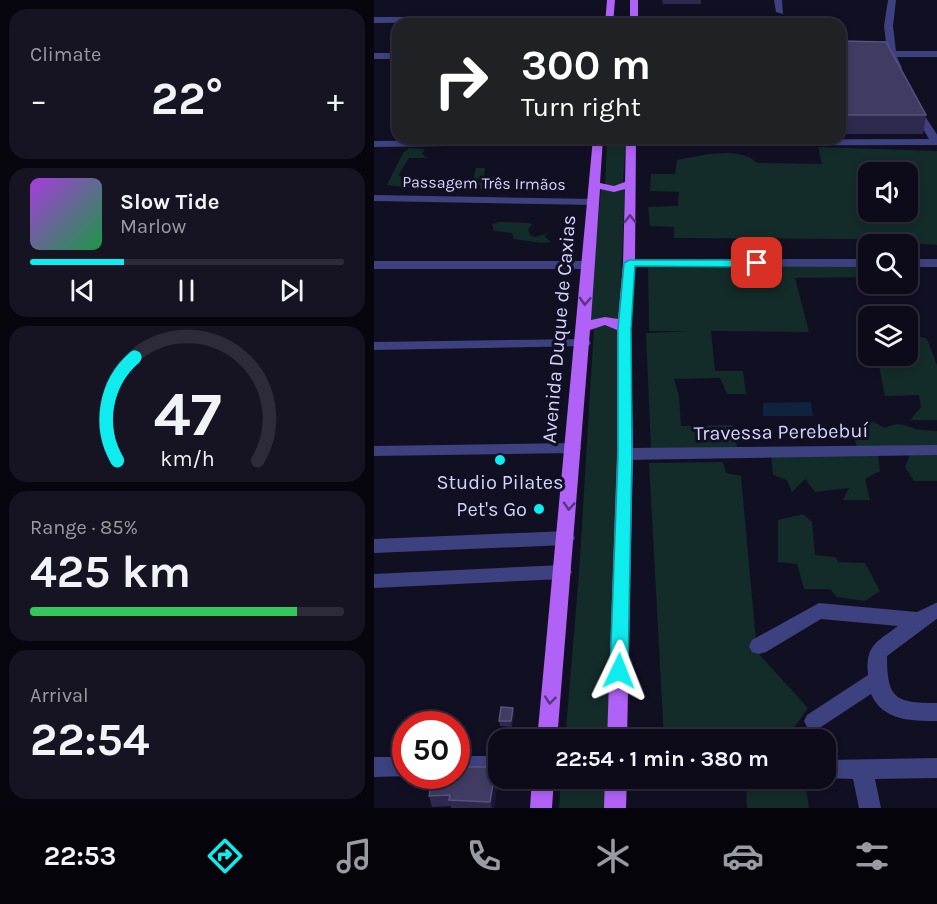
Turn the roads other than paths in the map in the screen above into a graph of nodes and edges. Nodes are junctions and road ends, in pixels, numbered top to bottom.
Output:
1 (611, 0) edge
2 (634, 0) edge
3 (778, 0) edge
4 (892, 0) edge
5 (780, 12) dead end
6 (610, 18) edge
7 (634, 18) edge
8 (374, 20) edge
9 (392, 20) edge
10 (871, 54) edge
11 (891, 54) junction
12 (938, 54) edge
13 (374, 56) edge
14 (392, 56) edge
15 (846, 142) edge
16 (937, 142) edge
17 (392, 143) edge
18 (374, 144) edge
19 (598, 144) edge
20 (631, 144) edge
21 (630, 184) junction
22 (596, 185) junction
23 (374, 198) edge
24 (594, 202) junction
25 (629, 263) junction
26 (858, 263) edge
27 (918, 263) edge
28 (938, 263) edge
29 (374, 265) edge
30 (587, 265) junction
31 (584, 328) junction
32 (624, 329) junction
33 (584, 343) junction
34 (374, 346) edge
35 (573, 448) junction
36 (374, 450) edge
37 (938, 450) edge
38 (625, 454) junction
39 (566, 538) junction
40 (374, 546) edge
41 (563, 572) junction
42 (374, 581) edge
43 (938, 609) edge
44 (919, 620) junction
45 (759, 646) dead end
46 (876, 680) junction
47 (938, 711) edge
48 (814, 721) dead end
49 (547, 729) edge
50 (617, 729) edge
51 (470, 766) edge
52 (488, 766) edge
53 (374, 767) edge
54 (392, 767) edge
55 (938, 768) edge
56 (836, 770) edge
57 (862, 770) junction
58 (542, 789) edge
59 (616, 789) edge
60 (540, 808) edge
61 (615, 808) edge
62 (870, 808) edge

1 - 6 main road
2 - 7 main road
3 - 5 street
4 - 11 street
8 - 9 street
10 - 11 street
11 - 12 street
11 - 16 street
13 - 14 street
15 - 16 street
17 - 18 street
19 - 22 main road, Avenida Duque de Caxias
20 - 21 main road
21 - 22 main road
25 -> 21 main road
22 - 24 main road, Avenida Duque de Caxias
23 - 24 street, Passagem Três Irmãos
24 - 30 main road, Avenida Duque de Caxias
25 - 26 street
25 - 32 main road
27 - 28 street
29 - 30 street
30 -> 31 main road, Avenida Duque de Caxias
31 - 32 main road
31 - 33 main road, Avenida Duque de Caxias
32 - 38 main road
33 - 34 street
33 - 35 main road, Avenida Duque de Caxias
35 - 36 street
35 -> 39 main road, Avenida Duque de Caxias
37 - 38 street, Travessa Perebebuí
38 - 50 main road
39 - 40 street
39 - 41 main road, Avenida Duque de Caxias
41 - 42 street
41 -> 49 main road, Avenida Duque de Caxias
43 - 44 street
44 - 45 street
44 - 46 street
46 - 47 street
46 - 48 street
51 - 52 street
53 - 54 street
55 - 57 street
56 - 57 street
57 - 62 street
58 - 60 main road
59 - 61 main road

